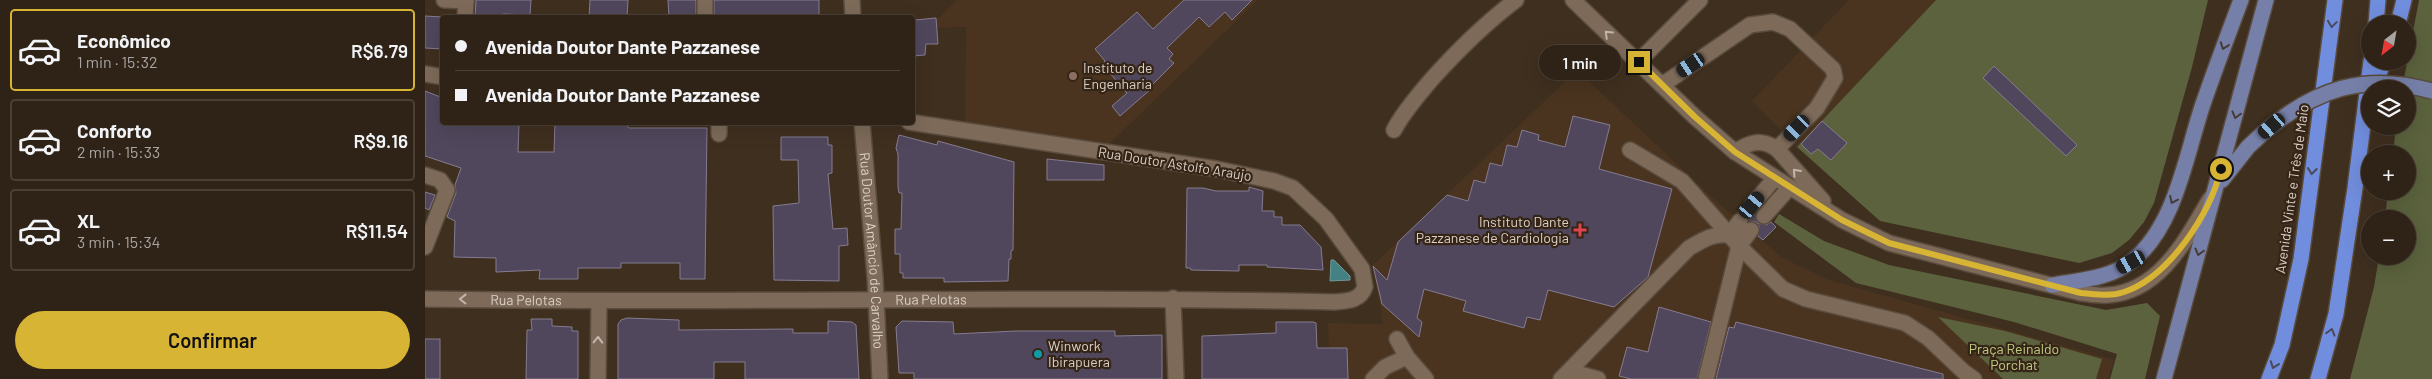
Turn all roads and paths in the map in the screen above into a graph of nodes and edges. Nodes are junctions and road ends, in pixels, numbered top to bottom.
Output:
1 (444, 0) edge
2 (705, 0) edge
3 (852, 0) edge
4 (1516, 0) edge
5 (1573, 0) edge
6 (1700, 0) edge
7 (2241, 0) edge
8 (2266, 0) edge
9 (2335, 0) edge
10 (2379, 0) edge
11 (2404, 0) edge
12 (466, 1) edge
13 (465, 15) edge
14 (705, 15) edge
15 (853, 15) edge
16 (2376, 15) edge
17 (2400, 15) edge
18 (1639, 62) junction
19 (425, 74) edge
20 (440, 76) edge
21 (1662, 85) junction
22 (2432, 91) edge
23 (915, 123) edge
24 (862, 125) edge
25 (1393, 130) dead end
26 (2362, 135) edge
27 (1777, 149) junction
28 (1630, 150) dead end
29 (1735, 152) junction
30 (425, 174) edge
31 (1775, 178) junction
32 (1790, 187) junction
33 (2217, 188) junction
34 (1752, 205) tunnel mouth
35 (1764, 216) tunnel mouth
36 (1842, 220) junction
37 (1745, 225) tunnel mouth
38 (1734, 240) junction
39 (425, 247) edge
40 (2052, 285) junction
41 (425, 298) edge
42 (1173, 298) junction
43 (876, 300) junction
44 (1348, 301) joint
45 (599, 302) junction
46 (1397, 339) dead end
47 (1407, 357) junction
48 (1565, 375) edge
49 (598, 379) edge
50 (880, 379) edge
51 (1176, 379) edge
52 (1373, 379) edge
53 (1426, 379) edge
54 (1598, 379) edge
55 (1706, 379) edge
56 (1975, 379) edge
57 (2164, 379) edge
58 (2269, 379) edge
59 (2318, 379) edge

1 - 12 street
2 - 14 street
3 - 15 street
4 - 25 street
18 -> 5 street
6 - 18 street
7 -> 40 main road
8 -> 33 main road
9 -> 58 highway, Avenida Vinte e Três de Maio
10 - 16 highway
11 - 17 highway
12 - 13 street
18 - 21 street
19 - 20 street
21 - 27 street
21 - 29 street
22 - 33 main road, bridge
23 - 44 street, Rua Doutor Astolfo Araújo
24 - 43 street, Rua Doutor Amâncio de Carvalho
59 -> 26 highway
27 - 29 street
36 -> 27 street
28 - 38 street
29 - 31 street
30 - 39 street
31 - 32 street
31 - 34 street
32 - 35 street
32 - 36 street
33 - 40 street
33 -> 57 main road
36 - 40 street
37 - 38 street
38 - 48 street
38 - 55 street
38 - 56 street
45 -> 41 street, Rua Pelotas
42 - 43 street, Rua Pelotas
42 - 44 street, Rua Pelotas
42 - 51 street
43 - 45 street, Rua Pelotas
43 - 50 street, Rua Doutor Amâncio de Carvalho
49 -> 45 street
46 - 47 street
47 - 52 street
47 - 53 street
48 - 54 street

